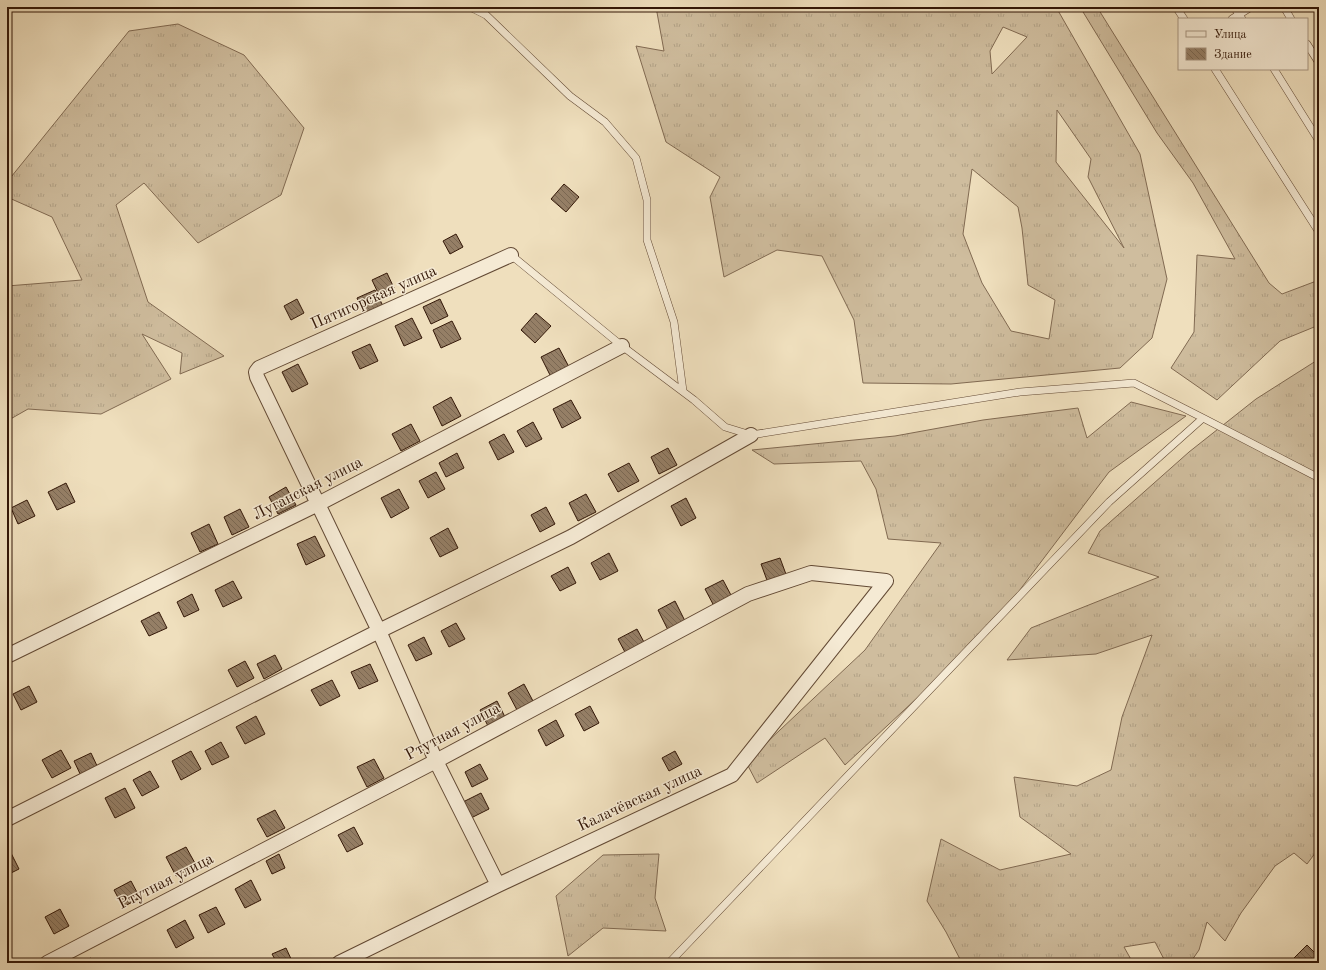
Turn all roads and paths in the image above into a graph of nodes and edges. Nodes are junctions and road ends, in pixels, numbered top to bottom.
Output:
1 (470, 7) edge
2 (1176, 7) edge
3 (1234, 7) edge
4 (1251, 7) edge
5 (1284, 7) edge
6 (1240, 17) edge
7 (1183, 18) edge
8 (1290, 18) edge
9 (1308, 46) edge
10 (1319, 63) edge
11 (1216, 70) edge
12 (1275, 70) edge
13 (1319, 140) edge
14 (1319, 232) edge
15 (511, 255) joint
16 (622, 346) junction
17 (683, 391) junction
18 (1202, 418) junction
19 (751, 435) junction
20 (1319, 478) edge
21 (318, 504) junction
22 (886, 581) joint
23 (379, 631) junction
24 (7, 656) edge
25 (436, 761) junction
26 (7, 819) edge
27 (498, 885) junction
28 (47, 963) edge
29 (339, 963) edge
30 (669, 963) edge

1 - 17 lane
2 - 7 lane
3 - 6 lane
4 - 6 lane
5 - 8 lane
9 - 10 lane
11 - 14 lane
12 - 13 lane
15 - 16 lane
15 - 21 street, Пятигорская улица
16 - 17 lane
16 - 21 street, Луганская улица
17 - 19 lane
18 - 19 lane
18 - 20 lane
18 - 30 lane
19 - 23 street
21 - 23 street
21 - 24 street, Луганская улица
22 - 25 street, Ртутная улица
22 - 27 street, Калачёвская улица
23 - 25 street
23 - 26 street
25 - 27 street
25 - 28 street, Ртутная улица
27 - 29 street, Калачёвская улица

